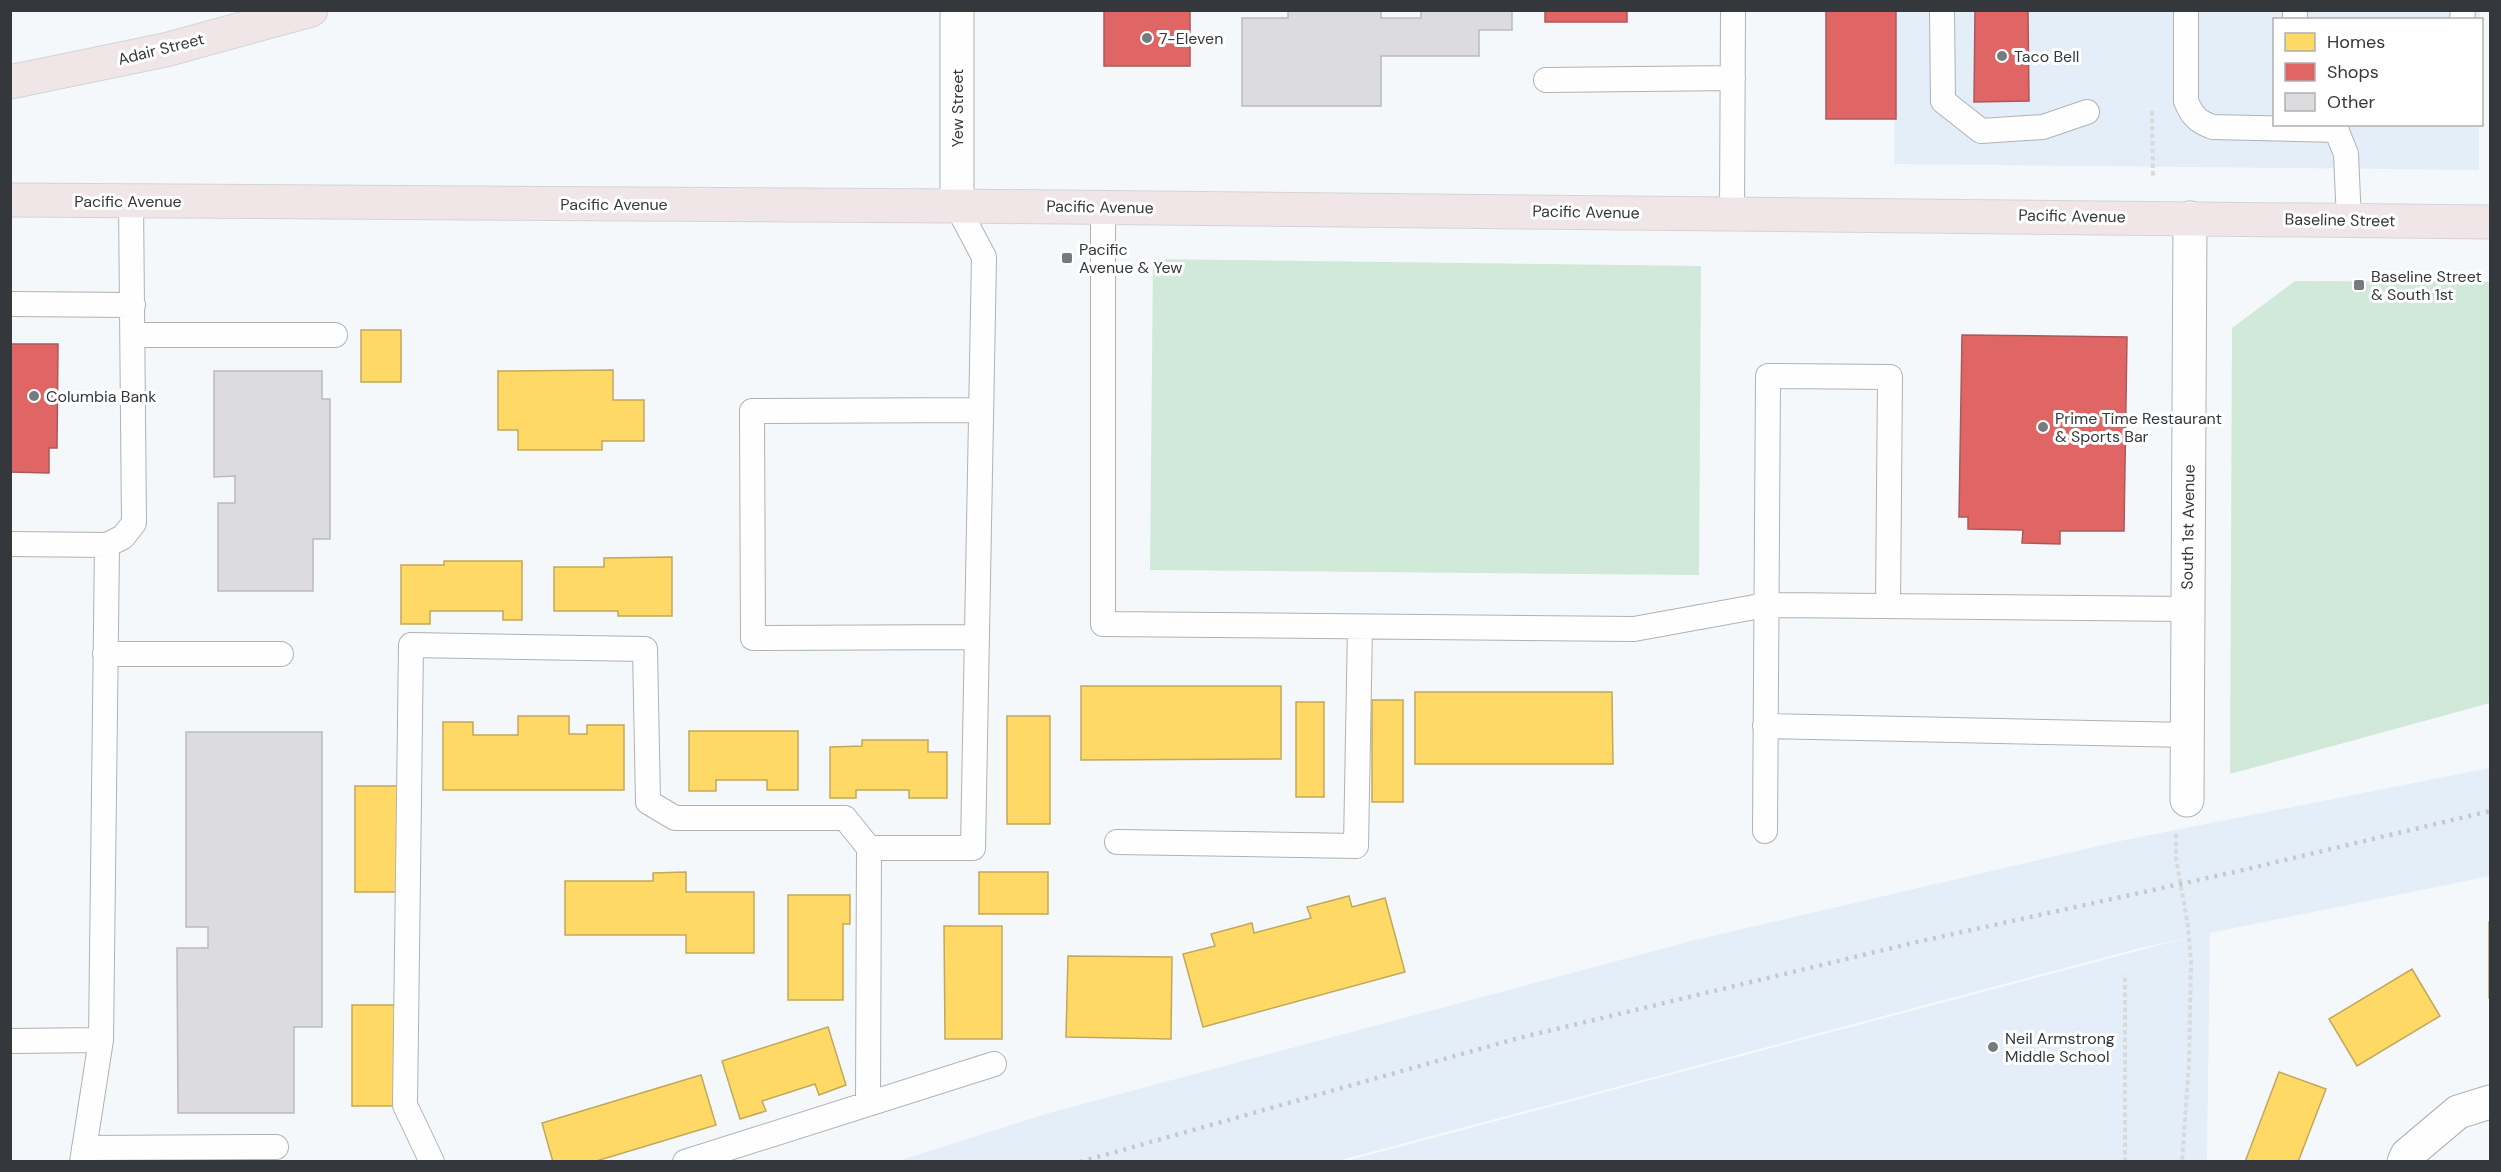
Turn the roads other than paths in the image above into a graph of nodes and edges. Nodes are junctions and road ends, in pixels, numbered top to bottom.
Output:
1 (311, 10) edge
2 (957, 10) edge
3 (1733, 10) edge
4 (1942, 10) edge
5 (2186, 10) edge
6 (1733, 78) junction
7 (1546, 80) dead end
8 (10, 82) edge
9 (2087, 112) dead end
10 (2335, 127) edge
11 (10, 200) edge
12 (131, 201) junction
13 (957, 206) junction
14 (1103, 207) junction
15 (1732, 213) junction
16 (2190, 218) junction
17 (2349, 220) junction
18 (2490, 222) edge
19 (10, 304) edge
20 (132, 305) junction
21 (132, 335) junction
22 (335, 335) dead end
23 (981, 410) junction
24 (10, 544) edge
25 (107, 545) junction
26 (1766, 605) junction
27 (1888, 606) junction
28 (2187, 609) junction
29 (1359, 627) junction
30 (977, 637) junction
31 (105, 654) junction
32 (281, 654) dead end
33 (1765, 726) junction
34 (2188, 735) junction
35 (2187, 800) road end
36 (1765, 831) dead end
37 (1118, 842) dead end
38 (869, 848) junction
39 (101, 1040) junction
40 (10, 1041) edge
41 (994, 1064) dead end
42 (868, 1102) junction
43 (2490, 1102) edge
44 (276, 1147) dead end
45 (83, 1155) edge
46 (432, 1161) edge
47 (685, 1161) edge
48 (2404, 1161) edge

1 - 8 highway, Adair Street
2 - 13 street, Yew Street
3 - 6 lane
4 - 9 lane
5 - 10 lane
6 - 7 lane
6 - 15 lane
10 - 17 lane
11 - 12 highway, Pacific Avenue
12 - 13 highway, Pacific Avenue
12 - 20 lane
13 - 14 highway, Pacific Avenue
13 - 23 lane
14 - 15 highway, Pacific Avenue
14 - 29 lane
15 - 16 highway, Pacific Avenue
16 - 17 highway, Baseline Street
16 - 28 street, South 1st Avenue
17 - 18 highway, Baseline Street
19 - 20 lane
20 - 21 lane
21 - 22 lane
21 - 25 lane
23 - 30 lane
23 - 30 lane
24 - 25 lane
25 - 31 lane
26 - 27 lane
26 - 27 lane
26 - 29 lane
26 - 33 lane
27 - 28 lane
28 - 34 street, South 1st Avenue
29 - 37 lane
30 - 38 lane
31 - 32 lane
31 - 39 lane
33 - 34 lane
33 - 36 lane
34 - 35 street, South 1st Avenue
38 - 42 lane
38 - 46 lane
39 - 40 lane
39 - 45 lane
41 - 42 lane
42 - 47 lane
43 - 48 street
44 - 45 lane

